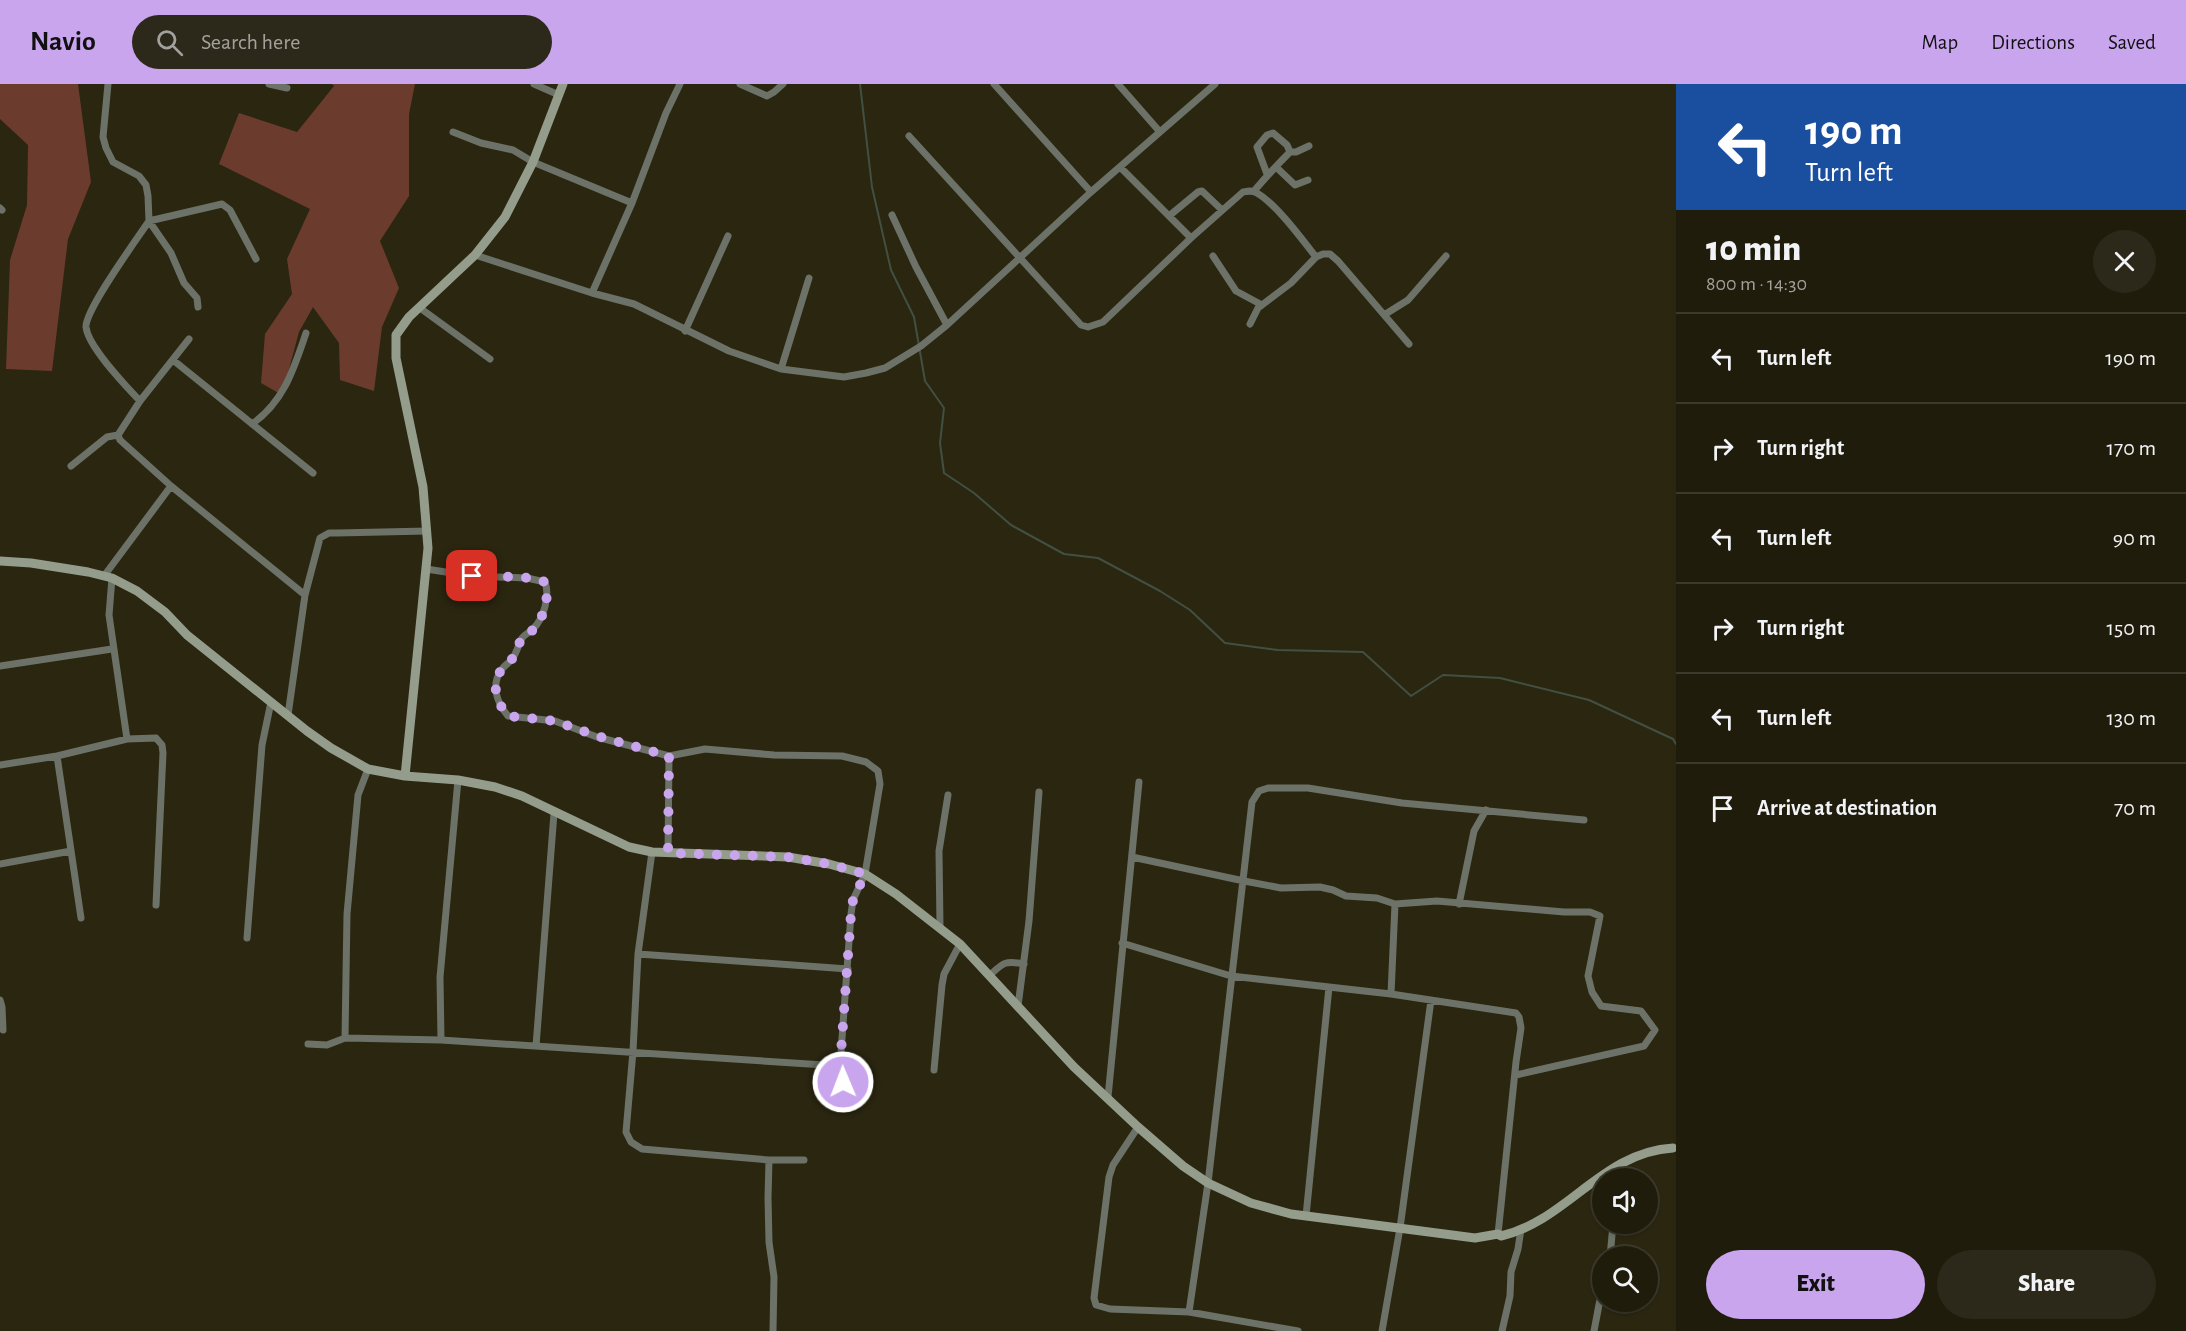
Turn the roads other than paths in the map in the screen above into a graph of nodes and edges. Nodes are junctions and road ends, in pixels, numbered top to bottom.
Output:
1 (108, 84) edge
2 (269, 84) edge
3 (534, 84) edge
4 (563, 84) edge
5 (680, 84) edge
6 (740, 84) edge
7 (783, 84) edge
8 (994, 84) edge
9 (1118, 84) edge
10 (1215, 84) edge
11 (287, 88) dead end
12 (559, 95) junction
13 (453, 132) dead end
14 (1160, 132) junction
15 (909, 136) dead end
16 (1310, 146) dead end
17 (1290, 152) junction
18 (533, 162) junction
19 (1120, 167) junction
20 (1276, 167) junction
21 (1267, 174) junction
22 (1308, 180) dead end
23 (1254, 191) junction
24 (1092, 192) junction
25 (632, 202) junction
26 (1222, 210) junction
27 (892, 215) dead end
28 (1169, 216) junction
29 (149, 221) junction
30 (728, 237) dead end
31 (1191, 238) junction
32 (475, 255) junction
33 (1213, 256) dead end
34 (1446, 256) dead end
35 (1316, 257) junction
36 (1021, 258) junction
37 (256, 259) dead end
38 (809, 278) dead end
39 (592, 293) junction
40 (1262, 305) junction
41 (198, 307) dead end
42 (420, 308) junction
43 (1384, 315) junction
44 (1250, 324) dead end
45 (947, 325) junction
46 (685, 331) junction
47 (306, 333) dead end
48 (189, 339) dead end
49 (1409, 344) dead end
50 (173, 360) junction
51 (489, 360) dead end
52 (781, 369) junction
53 (140, 401) junction
54 (252, 424) junction
55 (118, 435) junction
56 (71, 466) dead end
57 (313, 474) dead end
58 (171, 486) junction
59 (427, 531) junction
60 (0, 561) edge
61 (426, 569) junction
62 (108, 577) junction
63 (305, 595) junction
64 (112, 649) junction
65 (0, 666) edge
66 (271, 702) junction
67 (288, 715) junction
68 (127, 739) junction
69 (57, 756) junction
70 (669, 756) junction
71 (0, 765) edge
72 (368, 769) junction
73 (405, 776) junction
74 (458, 780) junction
75 (1139, 782) dead end
76 (1039, 792) dead end
77 (948, 795) dead end
78 (1486, 810) junction
79 (554, 813) junction
80 (1584, 820) dead end
81 (71, 851) junction
82 (652, 852) junction
83 (668, 853) junction
84 (1132, 857) junction
85 (0, 864) edge
86 (865, 874) junction
87 (1244, 881) junction
88 (1395, 904) junction
89 (1459, 904) junction
90 (156, 905) dead end
91 (81, 918) dead end
92 (940, 927) junction
93 (247, 938) dead end
94 (1122, 943) junction
95 (960, 944) junction
96 (638, 954) junction
97 (1024, 963) junction
98 (848, 969) junction
99 (989, 976) junction
100 (1231, 976) junction
101 (1329, 987) junction
102 (1391, 994) junction
103 (0, 1000) edge
104 (1431, 1000) junction
105 (1018, 1006) junction
106 (3, 1030) dead end
107 (345, 1038) junction
108 (441, 1040) junction
109 (308, 1044) dead end
110 (536, 1046) junction
111 (633, 1051) junction
112 (840, 1066) junction
113 (934, 1070) dead end
114 (1516, 1075) junction
115 (845, 1097) dead end
116 (1108, 1097) junction
117 (1138, 1127) junction
118 (1673, 1148) dead end
119 (770, 1160) junction
120 (804, 1160) dead end
121 (1618, 1168) edge
122 (1208, 1184) junction
123 (1592, 1184) edge
124 (1306, 1216) junction
125 (1400, 1228) junction
126 (1521, 1229) junction
127 (1498, 1234) junction
128 (1189, 1311) junction
129 (1598, 1312) edge
130 (1249, 1323) junction
131 (773, 1331) edge
132 (1248, 1331) edge
133 (1298, 1331) edge
134 (1382, 1331) edge
135 (1502, 1331) edge
136 (1594, 1331) edge

1 - 29 street
2 - 11 street
3 - 12 street
4 - 12 street
5 - 25 street
6 - 7 street
8 - 24 street
9 - 14 street
10 - 14 street
12 - 18 street
13 - 18 street
14 - 19 street
15 - 36 street
16 - 17 street
17 - 20 street
17 - 21 street
18 - 25 street
18 - 32 street
19 - 24 street
19 - 28 street
20 - 21 street
20 - 22 street
21 - 23 street
23 - 26 street
23 - 35 street
24 - 36 street
25 - 39 street
26 - 28 street
26 - 31 street
27 - 45 street
28 - 31 street
29 - 37 street
29 - 41 street
29 - 53 street
30 - 46 street
31 - 36 street
32 - 39 street
32 - 42 street
33 - 40 street
34 - 43 street
35 - 40 street
35 - 43 street
36 - 45 street
38 - 52 street
39 - 46 street
40 - 44 street
42 - 51 street
42 - 59 street
43 - 49 street
45 - 52 street
46 - 52 street
47 - 54 street
48 - 50 street
50 - 53 street
50 - 54 street
53 - 55 street
54 - 57 street
55 - 56 street
55 - 58 street
58 - 62 street
58 - 63 street
59 - 61 street
59 - 63 street
60 - 62 street
61 - 70 street
61 - 73 street
62 - 64 street
62 - 66 street
63 - 67 street
64 - 65 street
64 - 68 street
66 - 67 street
66 - 93 street
67 - 72 street
68 - 69 street
68 - 90 street
69 - 71 street
69 - 81 street
70 - 83 street
70 - 86 street
72 - 73 street
72 - 107 street
73 - 74 street
74 - 79 street
74 - 108 street
75 - 84 street
76 - 97 street
77 - 92 street
78 - 80 street
78 - 87 street
78 - 89 street
79 - 82 street
79 - 110 street
81 - 85 street
81 - 91 street
82 - 83 street
82 - 96 street
83 - 86 street
84 - 87 street
84 - 94 street
86 - 92 street
86 - 98 street
87 - 88 street
87 - 100 street
88 - 89 street
88 - 102 street
89 - 114 street
92 - 95 street
94 - 100 street
94 - 116 street
95 - 99 street
95 - 113 street
96 - 98 street
96 - 111 street
97 - 99 street
97 - 105 street
98 - 112 street
99 - 105 street
100 - 101 street
100 - 122 street
101 - 102 street
101 - 124 street
102 - 104 street
103 - 106 street
104 - 114 street
104 - 125 street
105 - 116 street
107 - 108 street
107 - 109 street
108 - 110 street
110 - 111 street
111 - 112 street
111 - 119 street
112 - 115 street
114 - 127 street
116 - 117 street
117 - 122 street
117 - 128 street
118 - 121 street
119 - 120 street
119 - 131 street
122 - 124 street
122 - 128 street
123 - 126 street
124 - 125 street
125 - 127 street
125 - 134 street
126 - 127 street
126 - 135 street
128 - 130 street
129 - 136 street
130 - 132 street
130 - 133 street

